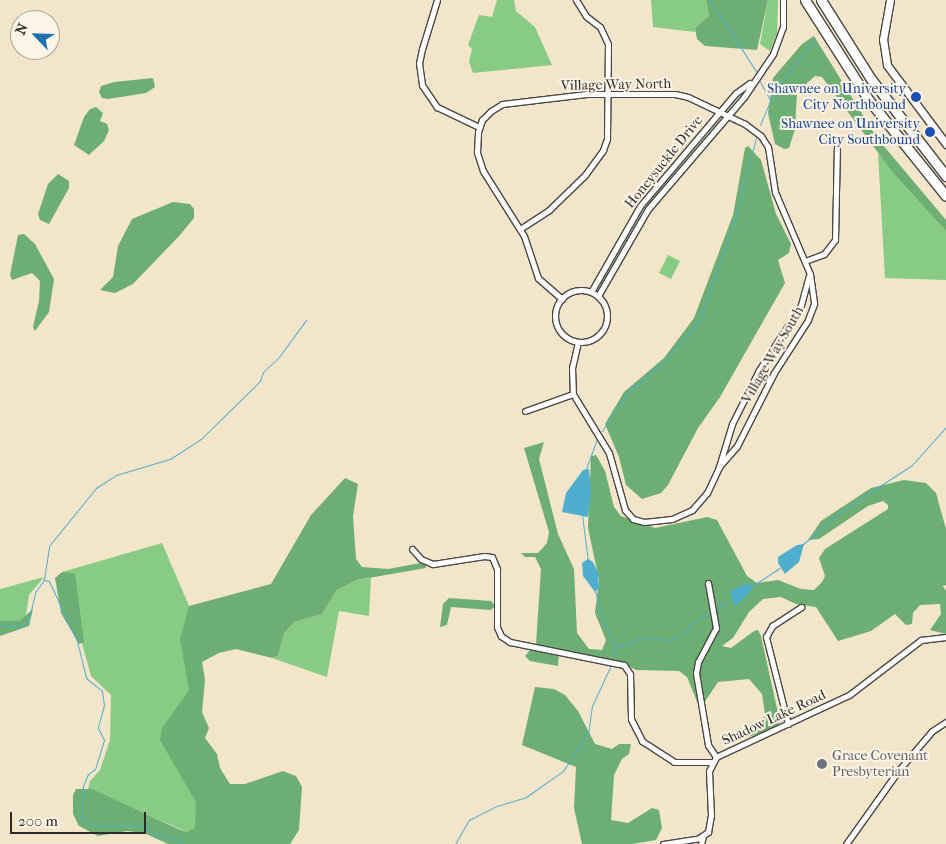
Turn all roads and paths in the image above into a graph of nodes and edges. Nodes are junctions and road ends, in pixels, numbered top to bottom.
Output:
1 (437, 0) edge
2 (576, 0) edge
3 (783, 0) edge
4 (805, 0) edge
5 (821, 0) edge
6 (890, 0) edge
7 (751, 82) junction
8 (608, 94) junction
9 (719, 112) junction
10 (727, 116) junction
11 (479, 127) junction
12 (946, 144) edge
13 (837, 147) dead end
14 (946, 176) edge
15 (946, 196) edge
16 (520, 229) junction
17 (805, 261) junction
18 (810, 274) junction
19 (591, 292) junction
20 (598, 296) junction
21 (562, 299) junction
22 (578, 342) junction
23 (573, 394) junction
24 (525, 411) dead end
25 (725, 440) junction
26 (737, 446) junction
27 (719, 467) junction
28 (412, 549) dead end
29 (708, 583) dead end
30 (802, 607) dead end
31 (946, 637) edge
32 (946, 722) edge
33 (788, 724) junction
34 (716, 758) junction
35 (711, 762) junction
36 (703, 836) junction
37 (663, 844) edge
38 (701, 844) edge
39 (846, 844) edge

1 - 11 street
2 - 8 street
3 - 7 street, Honeysuckle Drive
4 - 15 highway
5 - 14 highway
6 - 12 main road
7 - 9 street, Honeysuckle Drive
7 - 10 street, Honeysuckle Drive
8 - 9 street, Village Way North
8 - 11 street, Village Way North
8 - 16 street
9 - 10 street, Village Way South
9 - 19 street, Honeysuckle Drive
10 - 17 street, Village Way South
10 - 20 street, Honeysuckle Drive
11 - 16 street
13 - 17 street
16 - 21 street
17 - 18 street, Village Way South
18 - 25 street, Village Way South
18 - 26 street, Village Way South
19 - 20 street
19 - 21 street
20 - 22 street
21 - 22 street
22 - 23 street, Village Way South
23 - 24 street
23 - 27 street, Village Way South
25 - 26 street
25 - 27 street, Village Way South
26 - 27 street, Village Way South
28 - 35 street
29 - 34 street
30 - 33 street
31 - 33 street, Shadow Lake Road
32 - 39 street
33 - 34 street, Shadow Lake Road
34 - 35 street, Shadow Lake Road
35 - 36 street, Shadow Lake Road
36 - 37 street
36 - 38 street, Shadow Lake Road

